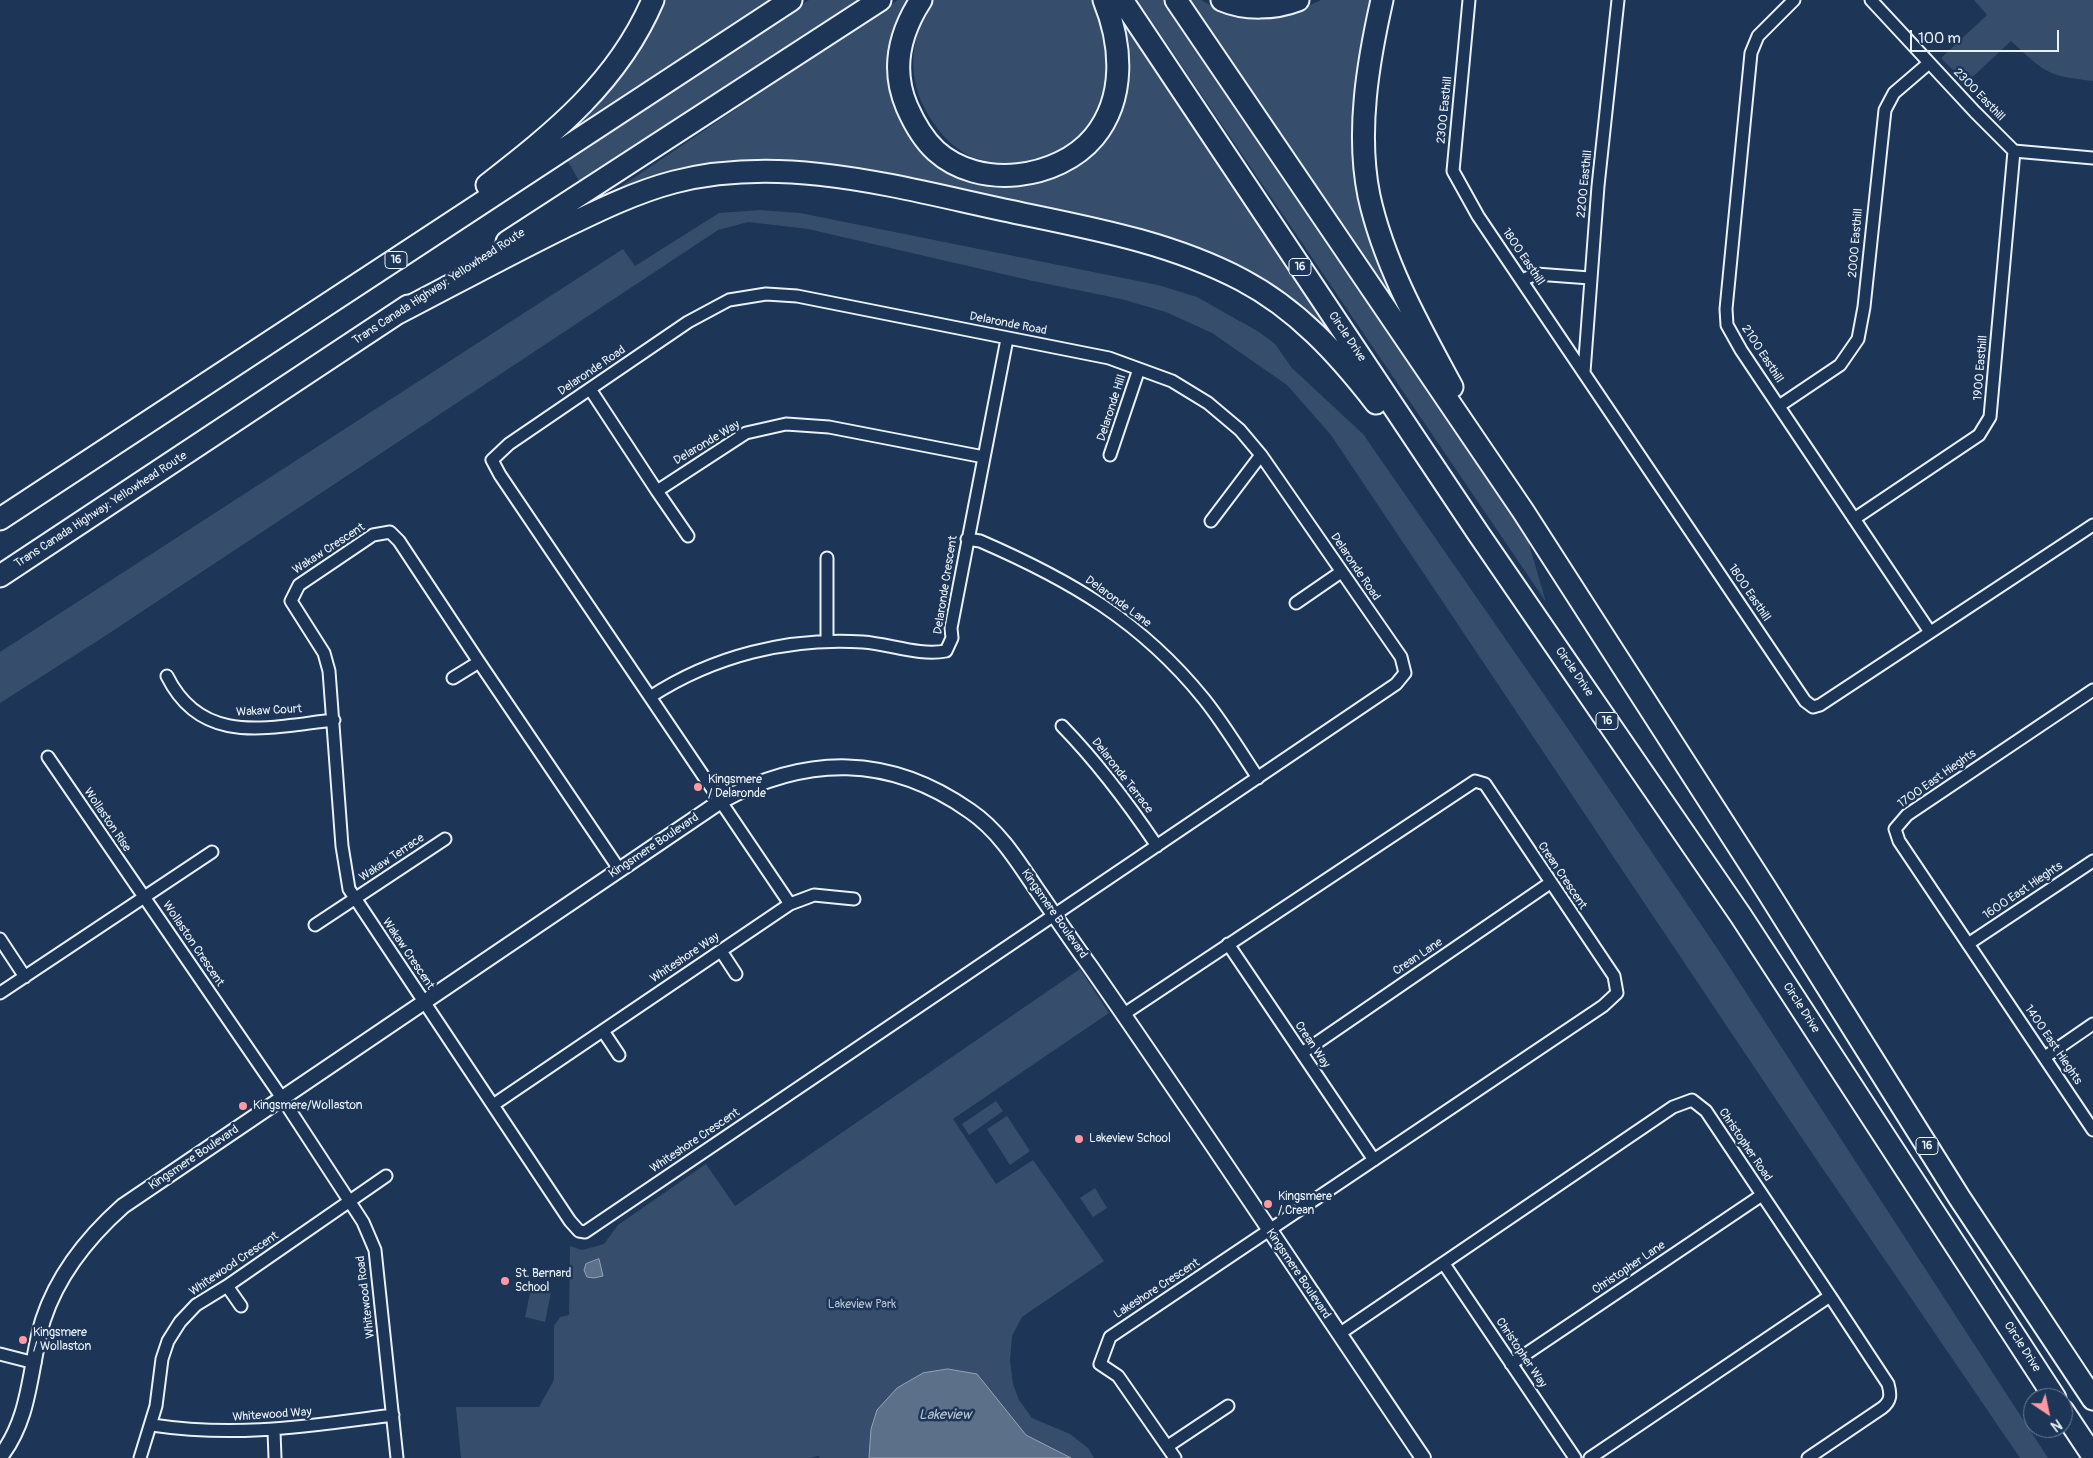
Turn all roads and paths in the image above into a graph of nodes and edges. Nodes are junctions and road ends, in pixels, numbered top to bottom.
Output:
1 (653, 0) edge
2 (791, 0) edge
3 (880, 0) edge
4 (921, 0) edge
5 (1104, 0) edge
6 (1122, 0) edge
7 (1176, 0) edge
8 (1222, 0) edge
9 (1298, 0) edge
10 (1382, 0) edge
11 (1469, 0) edge
12 (1618, 0) edge
13 (1794, 0) edge
14 (1872, 0) edge
15 (1929, 62) junction
16 (2014, 151) junction
17 (2093, 158) edge
18 (1478, 216) joint
19 (1590, 278) junction
20 (365, 280) junction
21 (1522, 280) junction
22 (396, 314) junction
23 (1007, 339) junction
24 (1139, 369) junction
25 (1584, 372) junction
26 (590, 390) junction
27 (1779, 406) junction
28 (1110, 455) dead end
29 (1261, 455) junction
30 (984, 458) junction
31 (657, 491) junction
32 (1523, 511) junction
33 (0, 519) edge
34 (1854, 519) junction
35 (1211, 521) dead end
36 (2093, 525) edge
37 (1478, 533) junction
38 (688, 536) dead end
39 (967, 539) junction
40 (827, 558) dead end
41 (1342, 572) junction
42 (0, 576) edge
43 (1296, 603) dead end
44 (1930, 632) junction
45 (827, 640) junction
46 (478, 662) junction
47 (167, 676) dead end
48 (453, 678) dead end
49 (2093, 690) edge
50 (650, 697) junction
51 (334, 720) junction
52 (1062, 726) dead end
53 (48, 756) dead end
54 (1258, 778) junction
55 (721, 801) junction
56 (445, 839) dead end
57 (1157, 846) junction
58 (212, 852) dead end
59 (2093, 861) edge
60 (619, 869) junction
61 (1550, 883) junction
62 (144, 898) junction
63 (355, 899) junction
64 (854, 899) dead end
65 (790, 904) junction
66 (1055, 916) junction
67 (315, 925) dead end
68 (0, 939) edge
69 (1228, 944) junction
70 (1968, 944) junction
71 (721, 951) junction
72 (736, 974) dead end
73 (25, 977) junction
74 (0, 993) edge
75 (2006, 1001) joint
76 (424, 1002) junction
77 (1124, 1014) junction
78 (2093, 1024) edge
79 (603, 1031) junction
80 (1302, 1053) junction
81 (619, 1055) dead end
82 (2045, 1057) junction
83 (282, 1098) junction
84 (493, 1105) junction
85 (2093, 1130) edge
86 (1374, 1160) junction
87 (386, 1176) dead end
88 (1762, 1195) junction
89 (350, 1201) junction
90 (1270, 1232) junction
91 (1444, 1264) junction
92 (227, 1286) junction
93 (1830, 1296) junction
94 (241, 1306) dead end
95 (1338, 1334) junction
96 (0, 1354) edge
97 (35, 1363) junction
98 (1512, 1364) junction
99 (2048, 1388) edge
100 (2093, 1399) edge
101 (1228, 1406) dead end
102 (393, 1416) junction
103 (152, 1425) junction
104 (2073, 1427) edge
105 (2073, 1430) edge
106 (274, 1431) junction
107 (1168, 1446) junction
108 (2093, 1456) edge
109 (0, 1457) edge
110 (140, 1458) edge
111 (275, 1458) edge
112 (397, 1458) edge
113 (1175, 1458) edge
114 (1423, 1458) edge
115 (1575, 1458) edge
116 (1590, 1458) edge
117 (1808, 1458) edge
118 (2089, 1458) edge

1 - 20 highway
2 - 20 highway, 16
3 - 22 highway, Trans Canada Highway: Yellowhead Route
4 - 5 highway
6 - 37 highway, Circle Drive / 16
7 - 32 highway, 16
8 - 9 highway
10 - 32 highway
11 - 18 street, 2300 Easthill
12 - 19 street, 2200 Easthill
13 - 27 street, 2100 Easthill
14 - 15 street, 2300 Easthill
15 - 16 street, 2300 Easthill
15 - 27 street, 2000 Easthill
16 - 17 street
16 - 34 street, 1900 Easthill
18 - 21 street, 1800 Easthill
19 - 21 street
19 - 25 street, 2200 Easthill
20 - 33 highway, 16
21 - 25 street, 1800 Easthill
22 - 37 highway
22 - 42 highway, Trans Canada Highway: Yellowhead Route
23 - 24 street, Delaronde Road
23 - 26 street, Delaronde Road
23 - 30 street, Delaronde Crescent
24 - 28 street, Delaronde Hill
24 - 29 street, Delaronde Road
25 - 44 street, 1800 Easthill
26 - 31 street
26 - 50 street, Delaronde Road
27 - 34 street, 2100 Easthill
29 - 35 street
29 - 41 street, Delaronde Road
30 - 31 street, Delaronde Way
30 - 39 street, Delaronde Crescent
31 - 38 street
32 - 100 highway, 16
34 - 44 street, 2100 Easthill
36 - 44 street, 1800 Easthill
37 - 99 highway, Circle Drive / 16
39 - 45 street, Delaronde Crescent
39 - 54 street, Delaronde Lane
40 - 45 street
41 - 43 street
41 - 54 street, Delaronde Road
45 - 50 street, Delaronde Crescent
46 - 48 street
46 - 51 street, Wakaw Crescent
46 - 60 street, Wakaw Crescent
47 - 51 street, Wakaw Court
49 - 70 street, 1700 East Hieghts
50 - 55 street, Delaronde Road
51 - 63 street, Wakaw Crescent
52 - 57 street, Delaronde Terrace
53 - 62 street, Wollaston Rise
54 - 57 street, Delaronde Road
55 - 60 street, Kingsmere Boulevard
55 - 65 street
55 - 66 street, Kingsmere Boulevard
56 - 63 street, Wakaw Terrace
57 - 66 street, Delaronde Road
58 - 62 street
59 - 70 street, 1600 East Hieghts
60 - 76 street, Kingsmere Boulevard
61 - 69 street, Crean Crescent
61 - 80 street, Crean Lane
61 - 86 street, Crean Crescent
62 - 73 street, Wollaston Crescent
62 - 83 street, Wollaston Crescent
63 - 67 street, Wakaw Terrace
63 - 76 street, Wakaw Crescent
64 - 65 street, Whiteshore Way
65 - 71 street, Whiteshore Way
66 - 77 street, Kingsmere Boulevard
66 - 84 street, Whiteshore Crescent
68 - 73 street
69 - 77 street, Crean Crescent
69 - 80 street, Crean Way
70 - 75 street, 1700 East Hieghts
71 - 72 street
71 - 79 street, Whiteshore Way
73 - 74 street, Wollaston Crescent
75 - 82 street, 1400 East Hieghts
76 - 83 street, Kingsmere Boulevard
76 - 84 street, Whiteshore Crescent
77 - 90 street, Kingsmere Boulevard
78 - 82 street
79 - 81 street
79 - 84 street, Whiteshore Way
80 - 86 street, Crean Way
82 - 85 street, 1400 East Hieghts
83 - 89 street, Whitewood Road
83 - 97 street, Kingsmere Boulevard
86 - 90 street, Crean Crescent
87 - 89 street, Whitewood Crescent
88 - 91 street, Christopher Road
88 - 93 street, Christopher Road
88 - 98 street, Christopher Lane
89 - 92 street, Whitewood Crescent
89 - 102 street, Whitewood Road
90 - 95 street, Kingsmere Boulevard
90 - 107 street, Lakeshore Crescent
91 - 95 street, Christopher Road
91 - 98 street, Christopher Way
92 - 94 street
92 - 103 street, Whitewood Crescent
93 - 116 street
93 - 117 street, Christopher Road
95 - 114 street, Kingsmere Boulevard
96 - 97 street
97 - 109 street, Kingsmere Boulevard
98 - 115 street, Christopher Way
101 - 107 street
102 - 106 street, Whitewood Way
102 - 112 street, Whitewood Road
103 - 106 street, Whitewood Way
103 - 110 street, Whitewood Crescent
104 - 108 highway
105 - 118 highway
106 - 111 street
107 - 113 street, Lakeshore Crescent

